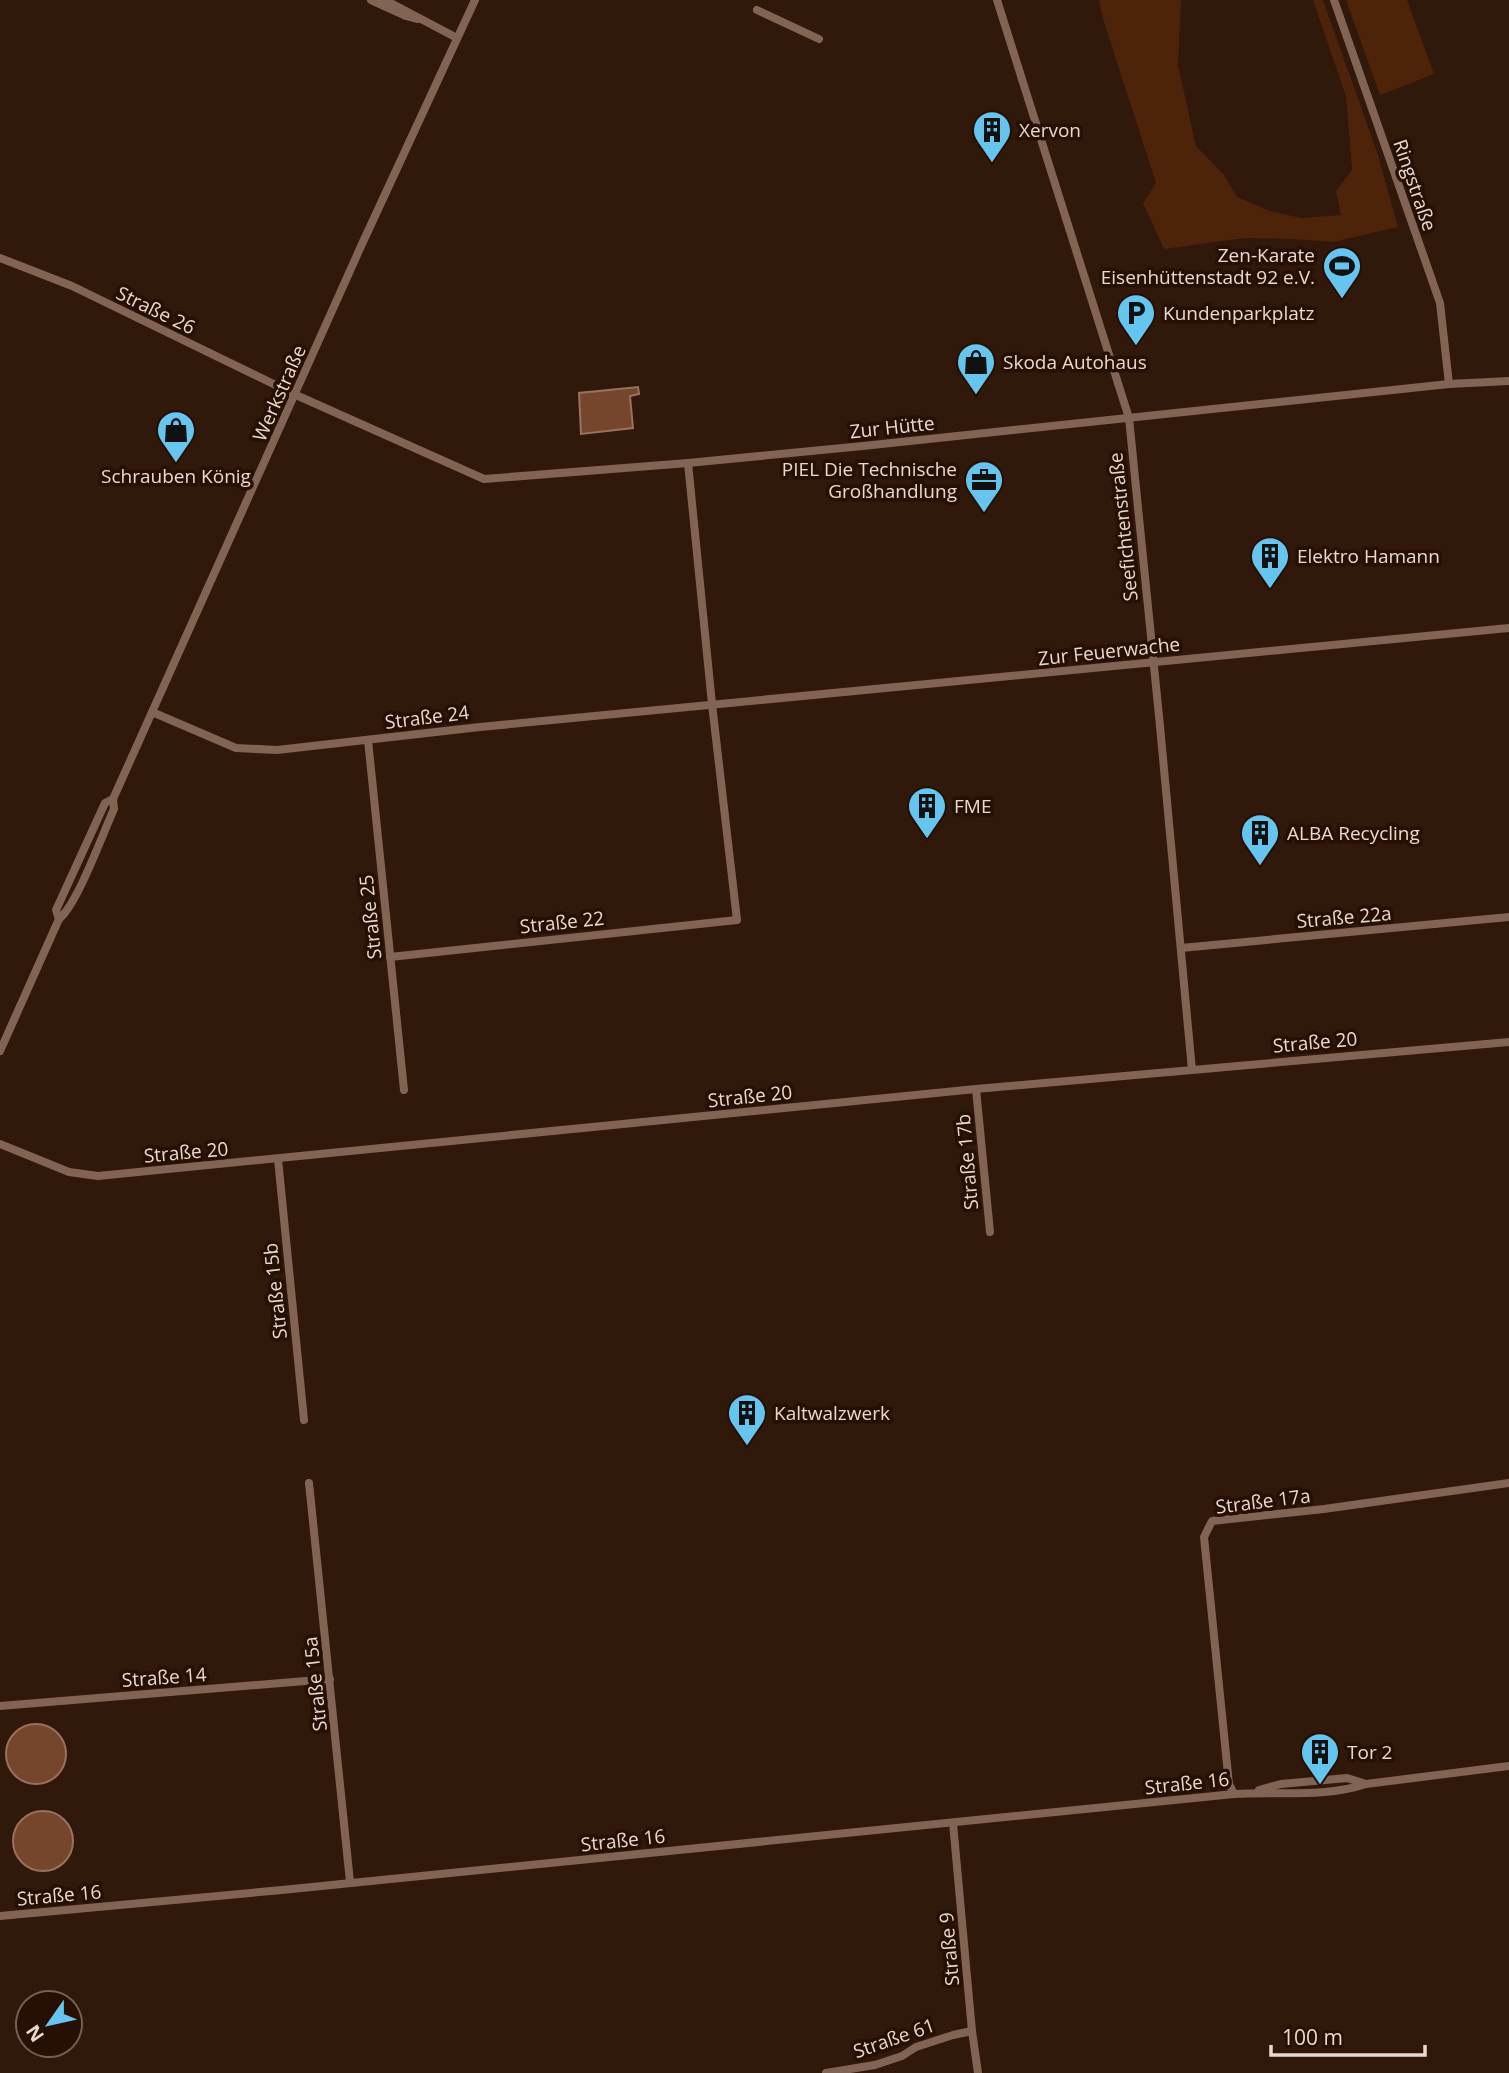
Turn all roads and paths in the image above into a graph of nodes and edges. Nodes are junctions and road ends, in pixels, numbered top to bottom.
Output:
1 (371, 0) edge
2 (385, 0) edge
3 (475, 0) edge
4 (997, 0) edge
5 (1334, 0) edge
6 (757, 10) dead end
7 (420, 19) junction
8 (457, 38) junction
9 (819, 39) dead end
10 (0, 258) edge
11 (1509, 381) edge
12 (1449, 384) junction
13 (296, 395) junction
14 (1129, 418) junction
15 (688, 463) junction
16 (1509, 628) edge
17 (1152, 662) junction
18 (712, 704) junction
19 (152, 712) junction
20 (368, 740) junction
21 (1509, 917) edge
22 (1181, 948) junction
23 (390, 957) junction
24 (1509, 1042) edge
25 (0, 1051) edge
26 (1192, 1070) junction
27 (976, 1089) junction
28 (404, 1090) dead end
29 (0, 1144) edge
30 (278, 1159) junction
31 (990, 1232) dead end
32 (304, 1420) dead end
33 (309, 1483) dead end
34 (1509, 1483) edge
35 (330, 1679) junction
36 (0, 1706) edge
37 (1509, 1766) edge
38 (1234, 1794) junction
39 (953, 1823) junction
40 (350, 1882) junction
41 (0, 1916) edge
42 (972, 2031) junction
43 (850, 2072) edge
44 (826, 2073) edge
45 (978, 2073) edge

1 - 7 street
2 - 7 street
3 - 8 street, Werkstraße
4 - 14 street, Seefichtenstraße
5 - 12 street, Ringstraße
6 - 9 street
7 - 8 street
8 - 13 street, Werkstraße
10 - 13 street, Straße 26
11 - 12 street, Zur Hütte
12 - 14 street, Zur Hütte
13 - 15 street, Zur Hütte
13 - 19 street, Werkstraße
14 - 15 street, Zur Hütte
14 - 17 street, Seefichtenstraße
15 - 18 street
16 - 17 street, Zur Feuerwache
17 - 18 street, Zur Feuerwache
17 - 22 street, Seefichtenstraße
18 - 20 street, Straße 24
18 - 23 street, Straße 22
19 - 20 street, Straße 24
19 - 25 street, Werkstraße
20 - 23 street, Straße 25
21 - 22 street, Straße 22a
22 - 26 street, Seefichtenstraße
23 - 28 street, Straße 25
24 - 26 street, Straße 20
26 - 27 street, Straße 20
27 - 30 street, Straße 20
27 - 31 street, Straße 17b
29 - 30 street, Straße 20
30 - 32 street, Straße 15b
33 - 35 street, Straße 15a
34 - 38 street, Straße 17a
35 - 36 street, Straße 14
35 - 40 street, Straße 15a
37 - 38 street, Straße 16
38 - 39 street, Straße 16
39 - 40 street, Straße 16
39 - 42 street, Straße 9
40 - 41 street, Straße 16
42 - 43 street, Straße 61
42 - 45 street, Straße 9
43 - 44 street, Straße 61

